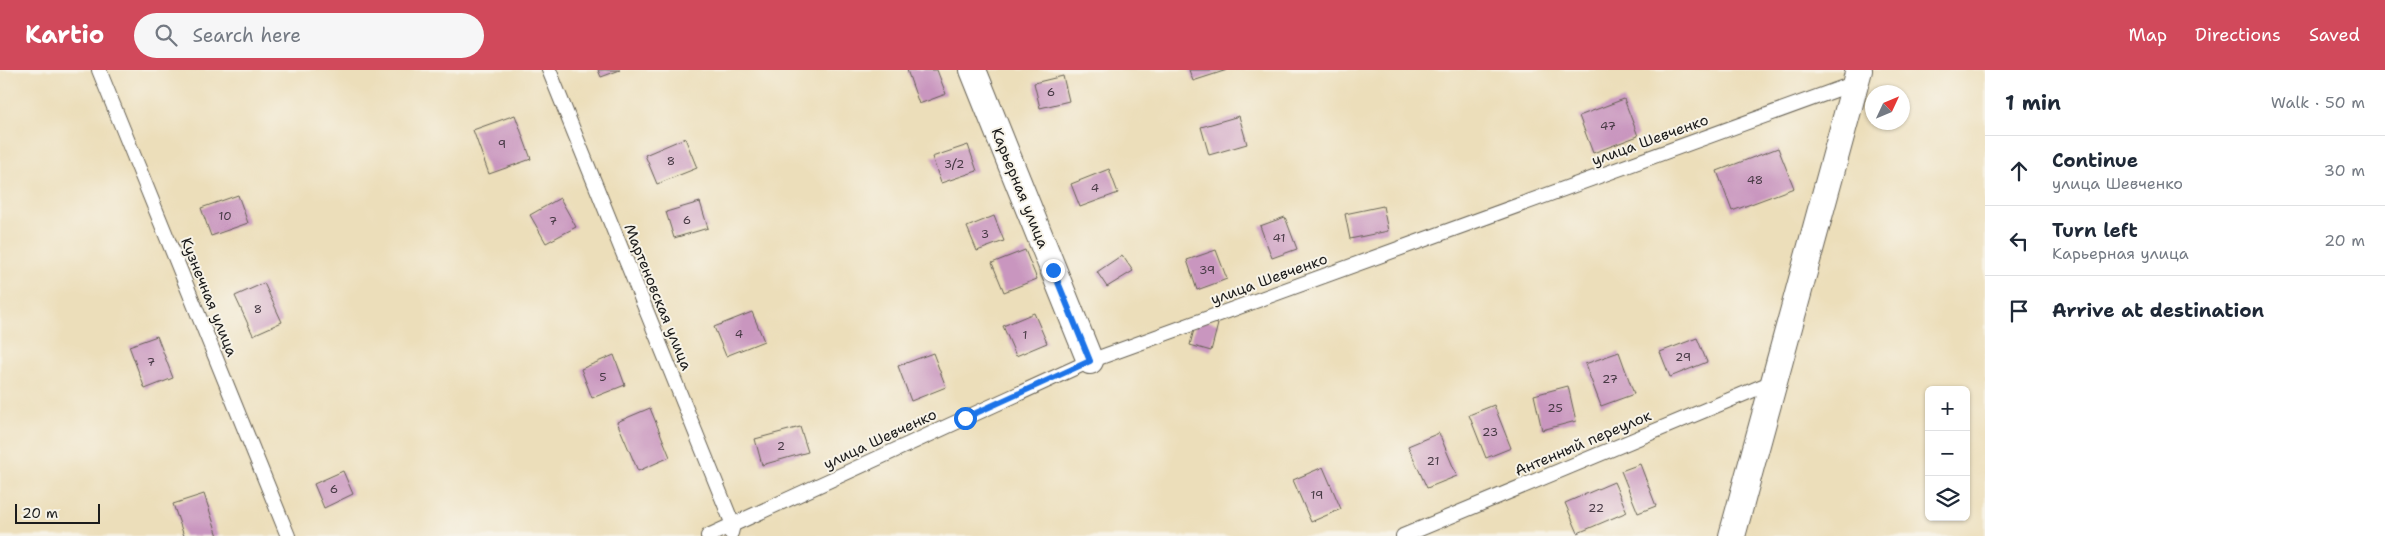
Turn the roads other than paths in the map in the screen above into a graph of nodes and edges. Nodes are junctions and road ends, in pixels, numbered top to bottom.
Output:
1 (99, 70) edge
2 (549, 70) edge
3 (972, 70) edge
4 (1857, 77) edge
5 (1090, 361) junction
6 (1775, 380) junction
7 (731, 530) edge
8 (288, 536) edge
9 (708, 536) edge
10 (1403, 536) edge
11 (1732, 536) edge

1 - 8 lane, Кузнечная улица
2 - 7 lane, Мартеновская улица
3 - 5 street, Карьерная улица
4 - 5 lane, улица Шевченко
4 - 6 street
5 - 7 lane, улица Шевченко
6 - 10 lane, Антенный переулок
6 - 11 street
7 - 9 lane, улица Шевченко

